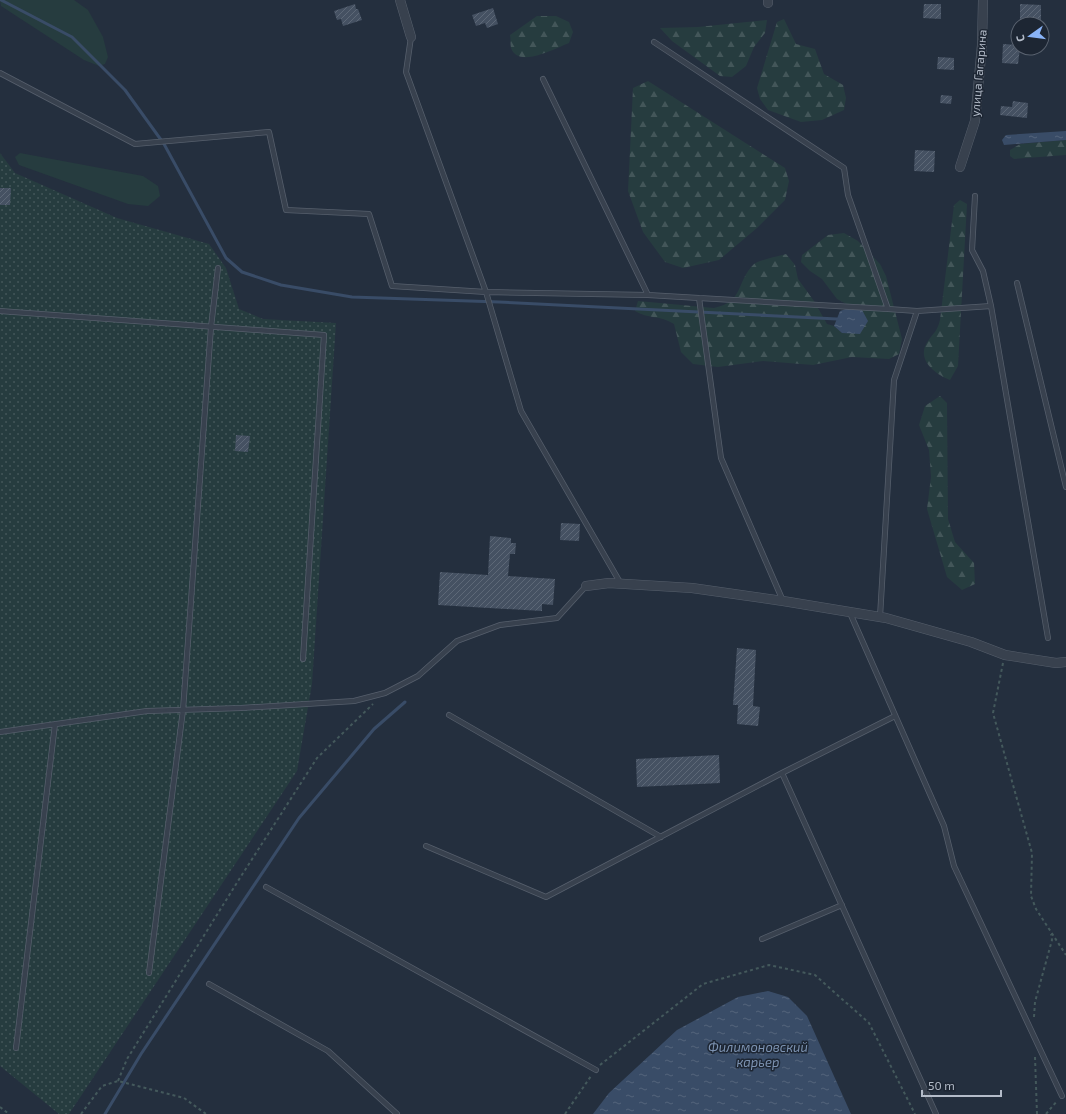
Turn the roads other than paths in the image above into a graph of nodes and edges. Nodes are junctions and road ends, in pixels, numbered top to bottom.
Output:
1 (400, 0) edge
2 (983, 0) edge
3 (411, 38) joint
4 (654, 42) dead end
5 (0, 72) edge
6 (543, 79) dead end
7 (960, 168) dead end
8 (975, 196) dead end
9 (218, 268) dead end
10 (1017, 283) dead end
11 (486, 292) junction
12 (648, 295) junction
13 (699, 298) junction
14 (990, 306) junction
15 (888, 308) junction
16 (0, 311) edge
17 (917, 311) junction
18 (211, 327) junction
19 (1066, 487) edge
20 (621, 584) junction
21 (586, 586) joint
22 (783, 601) junction
23 (849, 611) junction
24 (880, 617) junction
25 (1048, 638) dead end
26 (303, 659) dead end
27 (1066, 662) edge
28 (183, 710) junction
29 (449, 715) dead end
30 (895, 716) junction
31 (56, 724) junction
32 (0, 732) edge
33 (782, 773) junction
34 (661, 837) junction
35 (426, 846) dead end
36 (266, 887) dead end
37 (842, 905) junction
38 (762, 939) dead end
39 (149, 973) dead end
40 (209, 984) dead end
41 (16, 1048) dead end
42 (596, 1070) road end
43 (1062, 1096) road end
44 (397, 1114) edge
45 (936, 1114) edge

1 - 3 street
2 - 7 street, улица Гагарина
3 - 11 lane
4 - 15 lane
5 - 11 lane
6 - 12 lane
8 - 14 lane
9 - 18 lane
10 - 19 lane
11 - 12 lane
11 - 20 lane
12 - 13 lane
13 - 15 lane
13 - 22 lane
14 - 17 lane
14 - 25 lane
15 - 17 lane
16 - 18 lane
17 - 24 lane
18 - 26 lane
18 - 28 lane
20 - 21 street
20 - 22 street
21 - 28 lane
22 - 23 street
23 - 24 street
23 - 30 lane
24 - 27 street
28 - 31 lane
28 - 39 lane
29 - 34 lane
30 - 33 lane
30 - 43 lane
31 - 32 lane
31 - 41 lane
33 - 34 lane
33 - 37 lane
34 - 35 lane
36 - 42 lane
37 - 38 lane
37 - 45 lane
40 - 44 lane

